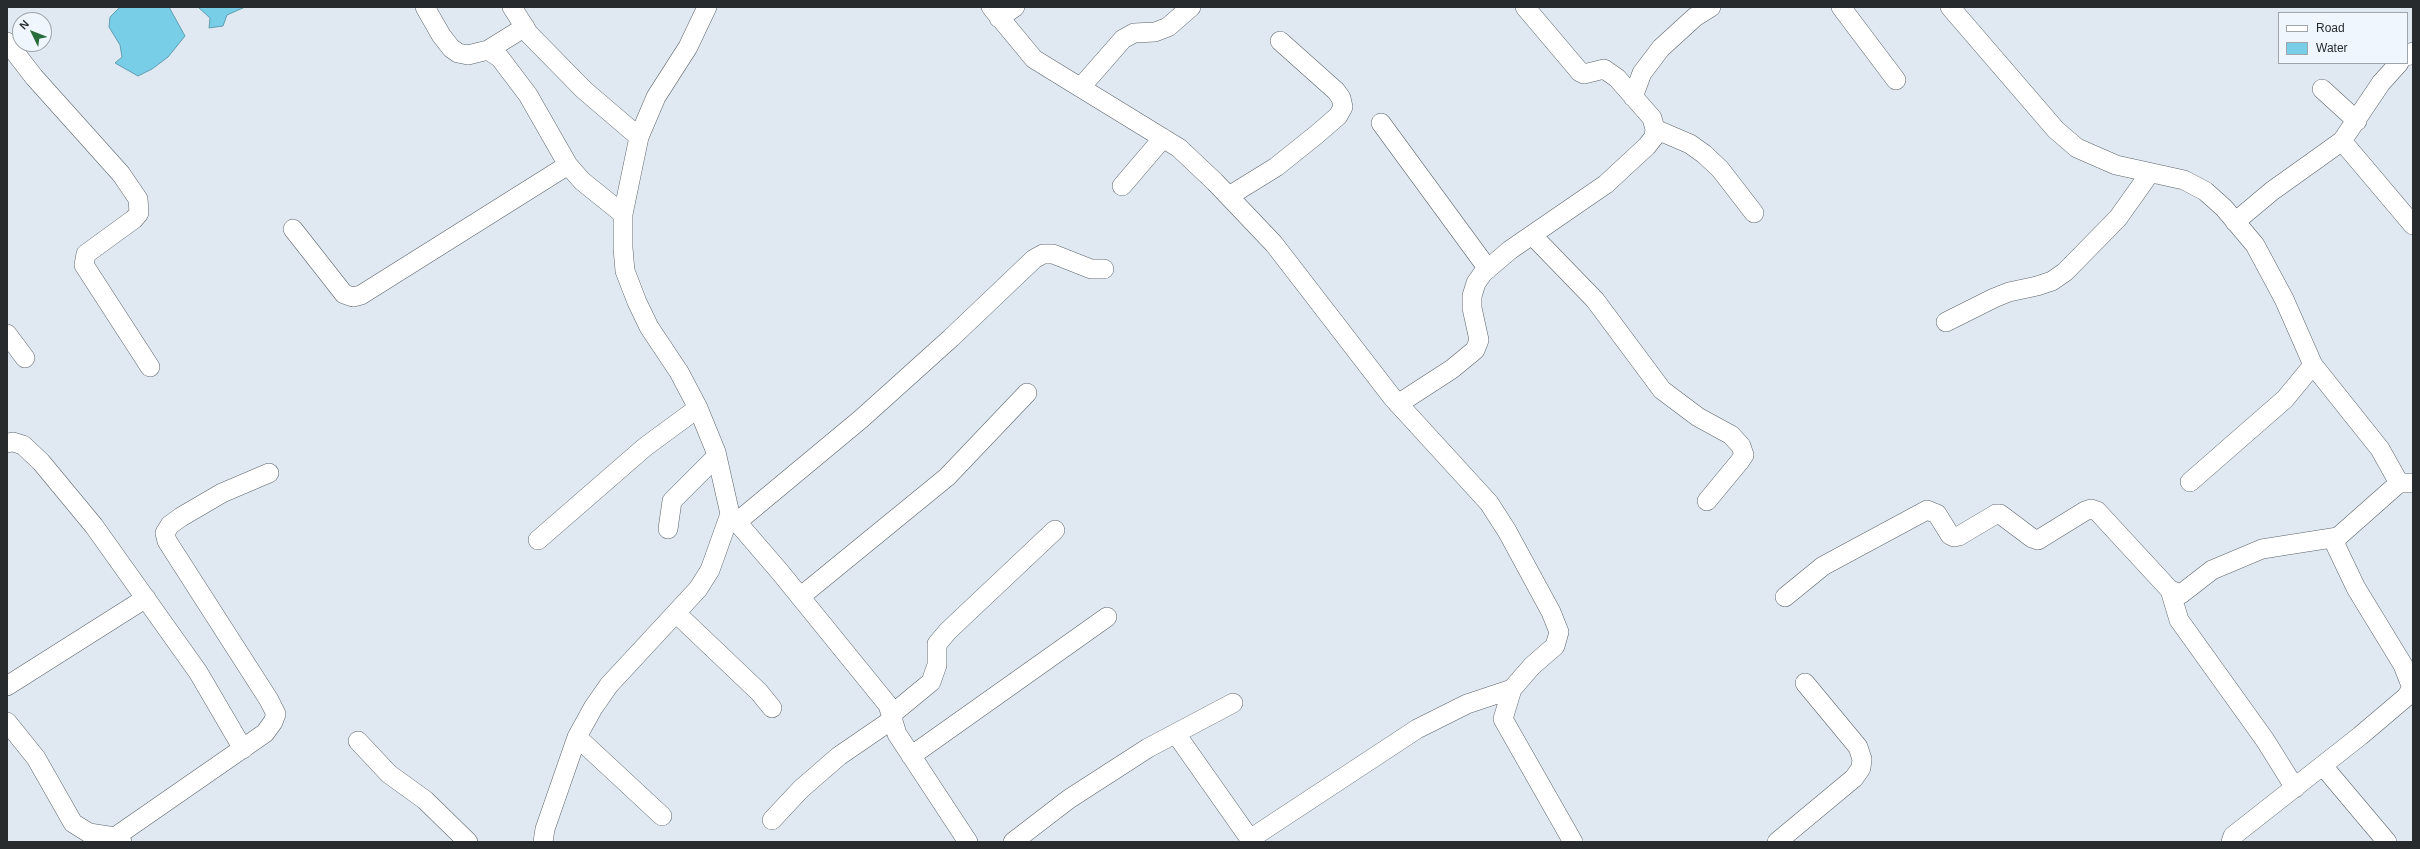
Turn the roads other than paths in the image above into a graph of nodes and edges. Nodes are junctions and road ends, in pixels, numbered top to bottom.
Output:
1 (425, 7) edge
2 (512, 7) edge
3 (707, 7) edge
4 (1015, 7) edge
5 (1191, 7) edge
6 (1526, 7) edge
7 (1711, 7) edge
8 (1841, 7) edge
9 (1950, 7) edge
10 (995, 12) edge
11 (525, 27) junction
12 (1280, 41) dead end
13 (7, 42) edge
14 (488, 50) junction
15 (2398, 64) edge
16 (1896, 80) dead end
17 (1081, 87) junction
18 (2322, 89) dead end
19 (1633, 97) junction
20 (2357, 122) junction
21 (1380, 123) dead end
22 (1655, 129) junction
23 (639, 137) junction
24 (1163, 138) junction
25 (2342, 142) junction
26 (568, 165) junction
27 (2150, 173) junction
28 (1122, 186) dead end
29 (1228, 196) junction
30 (1754, 213) dead end
31 (623, 214) junction
32 (2235, 222) junction
33 (2413, 225) edge
34 (293, 230) dead end
35 (1532, 235) junction
36 (1104, 269) dead end
37 (1488, 269) junction
38 (1946, 322) dead end
39 (7, 334) edge
40 (25, 358) dead end
41 (2313, 365) junction
42 (150, 367) dead end
43 (1027, 393) dead end
44 (1398, 404) junction
45 (698, 408) junction
46 (7, 443) edge
47 (717, 456) junction
48 (269, 473) dead end
49 (2190, 482) dead end
50 (2406, 483) edge
51 (1707, 501) dead end
52 (733, 518) junction
53 (668, 529) dead end
54 (1055, 530) dead end
55 (2338, 537) junction
56 (538, 540) dead end
57 (2170, 590) junction
58 (800, 597) junction
59 (1786, 597) dead end
60 (146, 598) junction
61 (676, 613) junction
62 (1107, 617) dead end
63 (1805, 683) dead end
64 (7, 686) edge
65 (1512, 689) junction
66 (2411, 690) edge
67 (1232, 703) dead end
68 (772, 708) dead end
69 (892, 717) junction
70 (7, 722) edge
71 (1176, 734) junction
72 (577, 737) junction
73 (358, 741) dead end
74 (243, 749) junction
75 (911, 756) junction
76 (2323, 766) junction
77 (2295, 788) junction
78 (662, 816) dead end
79 (772, 820) dead end
80 (1565, 839) edge
81 (119, 840) edge
82 (1251, 840) edge
83 (468, 842) edge
84 (543, 842) edge
85 (968, 842) edge
86 (1013, 842) edge
87 (1777, 842) edge
88 (2231, 842) edge
89 (2387, 842) edge

1 - 14 street
2 - 11 street
3 - 23 street
4 - 10 street
5 - 17 street
6 - 19 street
7 - 19 street
8 - 16 street
9 - 27 street
10 - 17 street
11 - 14 street
11 - 23 street
12 - 29 street
13 - 42 street
14 - 26 street
15 - 20 street
17 - 24 street
18 - 20 street
19 - 22 street
20 - 25 street
21 - 37 street
22 - 30 street
22 - 35 street
23 - 31 street
24 - 28 street
24 - 29 street
25 - 32 street
25 - 33 street
26 - 31 street
26 - 34 street
27 - 32 street
27 - 38 street
29 - 44 street
31 - 45 street
32 - 41 street
35 - 37 street
35 - 51 street
36 - 52 street
37 - 44 street
39 - 40 street
41 - 49 street
41 - 50 street
43 - 58 street
44 - 65 street
45 - 47 street
45 - 56 street
46 - 60 street
47 - 52 street
47 - 53 street
48 - 74 street
50 - 55 street
52 - 58 street
52 - 61 street
54 - 69 street
55 - 57 street
55 - 66 street
57 - 59 street
57 - 77 street
58 - 69 street
60 - 64 street
60 - 74 street
61 - 68 street
61 - 72 street
62 - 75 street
63 - 87 street
65 - 80 street
65 - 82 street
66 - 76 street
67 - 71 street
69 - 75 street
69 - 79 street
70 - 81 street
71 - 82 street
71 - 86 street
72 - 78 street
72 - 84 street
73 - 83 street
74 - 81 street
75 - 85 street
76 - 77 street
76 - 89 street
77 - 88 street

